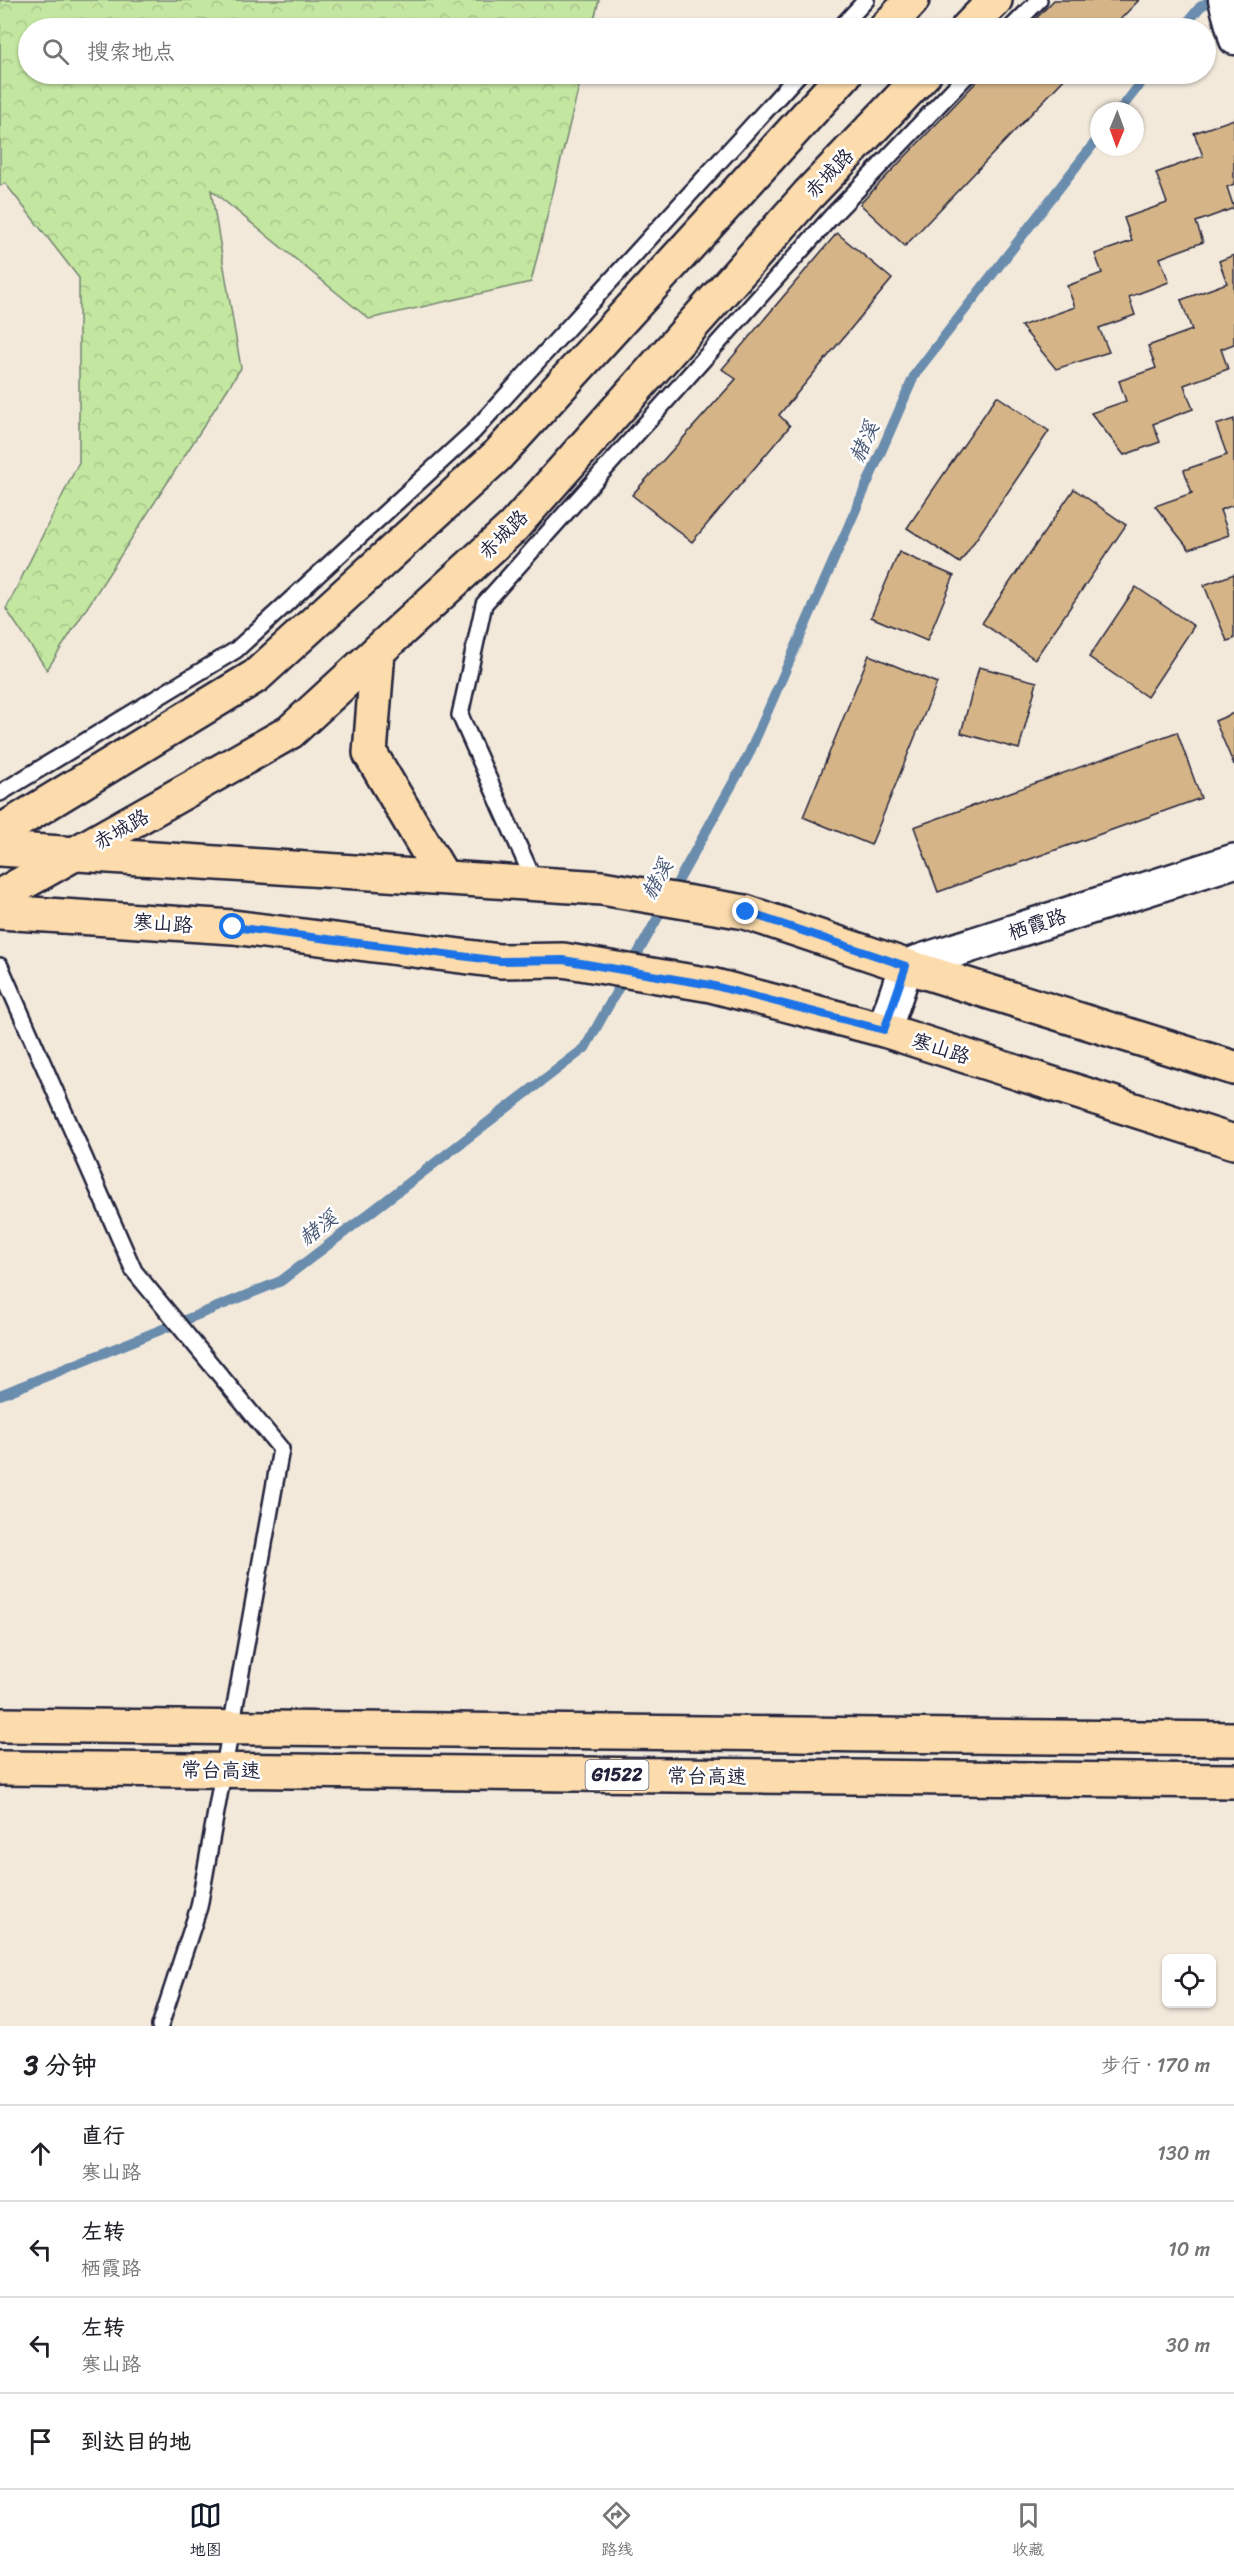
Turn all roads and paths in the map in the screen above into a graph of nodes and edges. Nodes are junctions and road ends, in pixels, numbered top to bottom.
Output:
1 (866, 0) edge
2 (912, 0) edge
3 (995, 0) edge
4 (1039, 0) edge
5 (1223, 0) edge
6 (849, 18) edge
7 (895, 18) edge
8 (978, 18) edge
9 (1021, 18) edge
10 (1234, 40) edge
11 (790, 84) edge
12 (836, 84) edge
13 (914, 84) edge
14 (958, 84) edge
15 (378, 651) junction
16 (0, 793) edge
17 (0, 832) edge
18 (0, 849) edge
19 (76, 854) junction
20 (1234, 861) edge
21 (443, 877) junction
22 (535, 883) junction
23 (0, 896) edge
24 (0, 912) edge
25 (0, 966) edge
26 (906, 966) junction
27 (884, 1030) junction
28 (1234, 1068) edge
29 (1234, 1142) edge
30 (0, 1725) edge
31 (1234, 1738) edge
32 (0, 1768) edge
33 (1234, 1781) edge
34 (160, 2026) edge

1 - 6 lane
2 - 7 main road
3 - 8 main road
4 - 9 lane
5 - 10 street
11 - 16 lane
12 - 17 main road
13 - 15 main road, 赤城路
14 - 22 lane
15 - 19 main road, 赤城路
15 - 21 main road
18 - 19 main road
19 - 21 main road
19 - 23 main road, 赤城路
20 - 26 street, 栖霞路
21 - 22 main road
22 - 26 main road
24 - 27 main road, 寒山路
25 - 34 lane
26 - 27 street
26 - 28 main road
27 - 29 main road, 寒山路
30 - 31 main road, G1522
32 - 33 main road, 常台高速 / G1522

